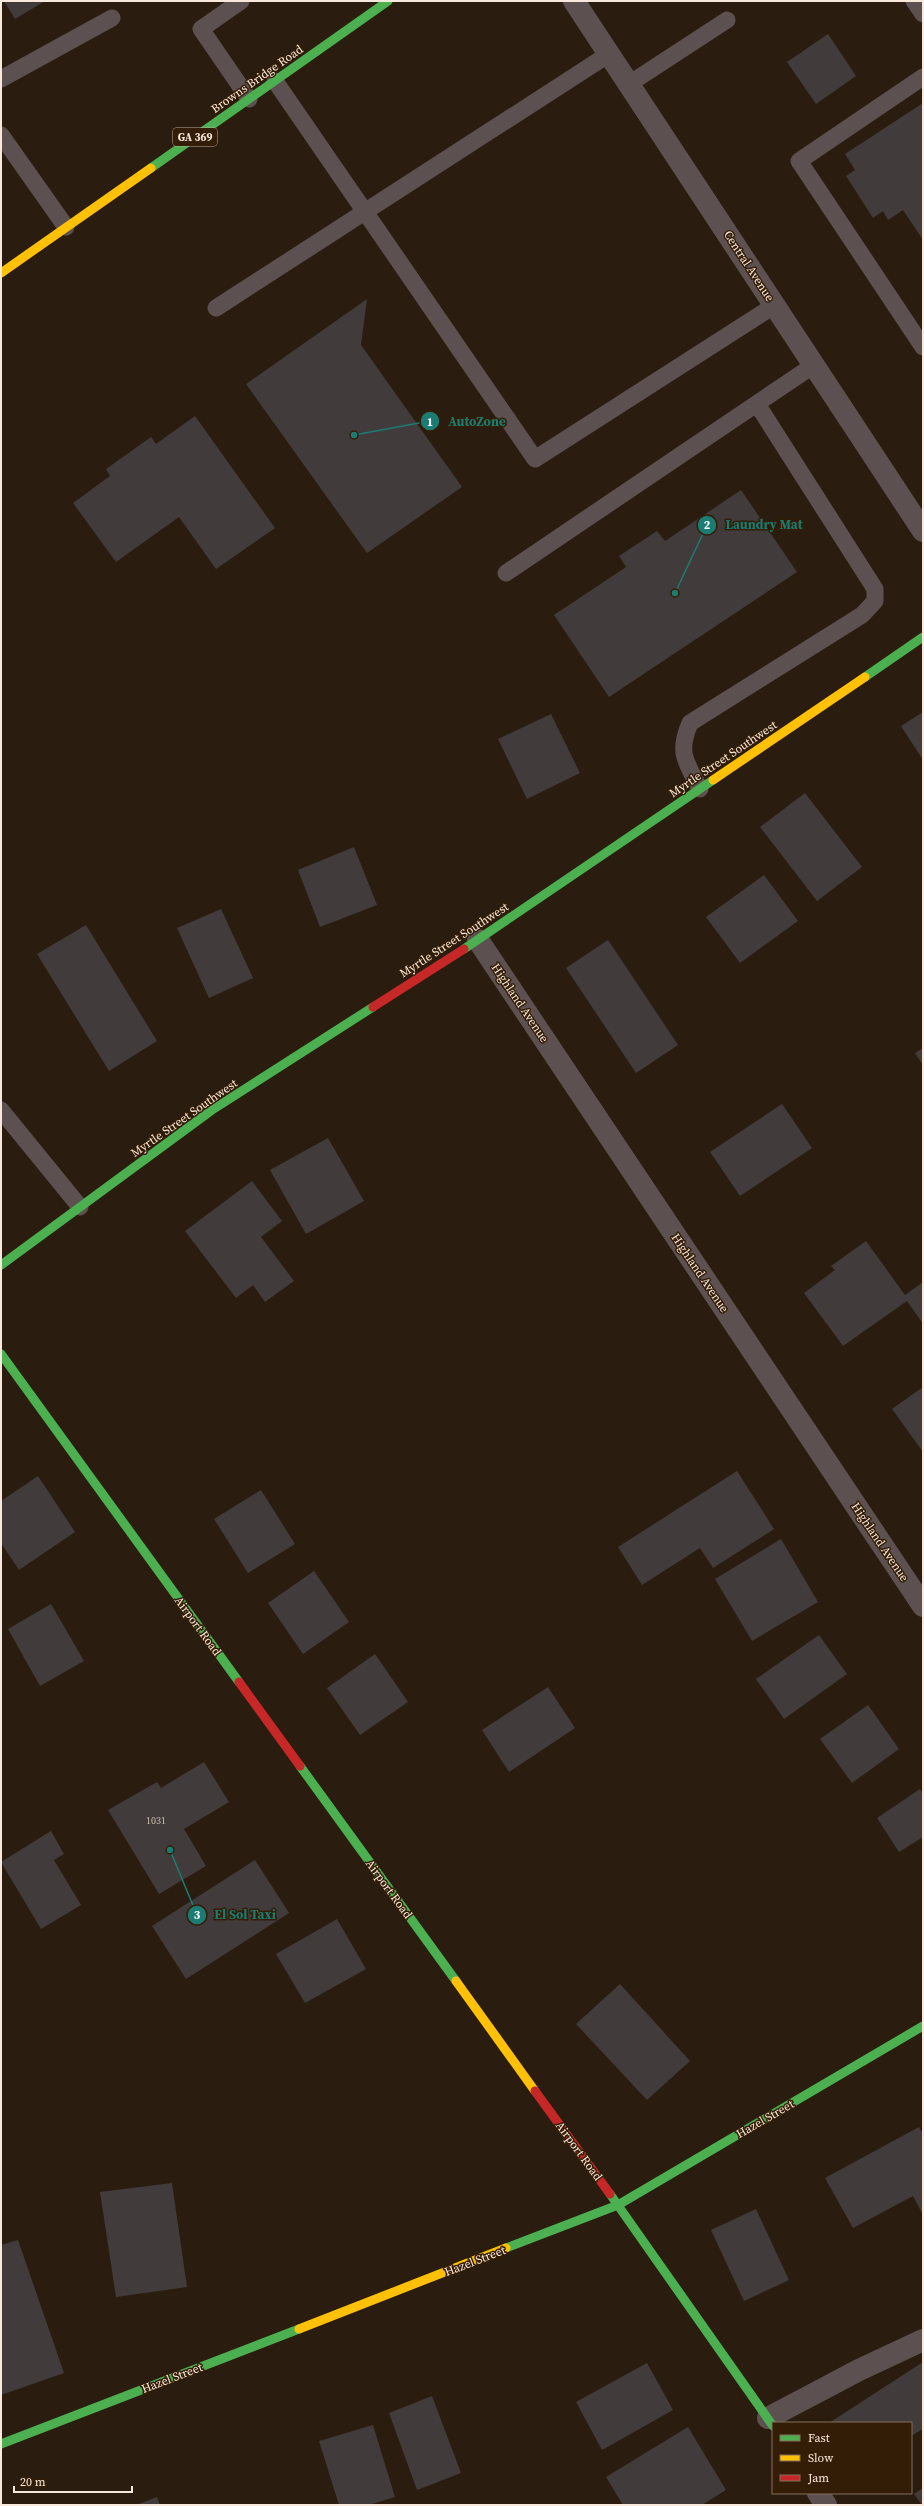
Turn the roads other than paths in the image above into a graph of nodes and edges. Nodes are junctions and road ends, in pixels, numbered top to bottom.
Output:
1 (388, 1) edge
2 (574, 1) edge
3 (914, 1) edge
4 (239, 2) edge
5 (923, 14) edge
6 (112, 18) dead end
7 (727, 20) dead end
8 (609, 54) junction
9 (923, 77) edge
10 (1, 80) edge
11 (275, 81) junction
12 (629, 84) junction
13 (249, 99) junction
14 (1, 135) edge
15 (364, 211) junction
16 (66, 227) junction
17 (1, 273) edge
18 (775, 305) junction
19 (216, 308) dead end
20 (923, 347) edge
21 (814, 365) junction
22 (757, 404) junction
23 (923, 531) edge
24 (506, 573) dead end
25 (923, 637) edge
26 (700, 789) junction
27 (478, 940) junction
28 (1, 1110) edge
29 (80, 1207) junction
30 (1, 1265) edge
31 (1, 1354) edge
32 (923, 1606) edge
33 (923, 2026) edge
34 (618, 2206) junction
35 (923, 2340) edge
36 (770, 2422) edge
37 (1, 2444) edge
38 (819, 2494) edge
39 (826, 2505) edge

1 - 11 street, Browns Bridge Road / GA 369
2 - 8 street, Central Avenue
3 - 5 lane
4 - 13 lane
6 - 10 lane
7 - 12 lane
8 - 12 street, Central Avenue
8 - 15 lane
9 - 20 lane
11 - 13 street, Browns Bridge Road / GA 369
11 - 15 lane
12 - 18 street, Central Avenue
13 - 16 street, Browns Bridge Road / GA 369
14 - 16 lane
15 - 18 lane
15 - 19 lane
16 - 17 street, Browns Bridge Road / GA 369
18 - 21 street, Central Avenue
21 - 22 lane
21 - 23 street, Central Avenue
22 - 24 lane
22 - 26 lane
25 - 26 street, Myrtle Street Southwest
26 - 27 street, Myrtle Street Southwest
27 - 29 street, Myrtle Street Southwest
27 - 32 street, Highland Avenue
28 - 29 lane
29 - 30 street, Myrtle Street Southwest
31 - 34 street, Airport Road
33 - 34 street, Hazel Street
34 - 36 street, Airport Road
34 - 37 street, Hazel Street
35 - 36 street
38 - 39 street

